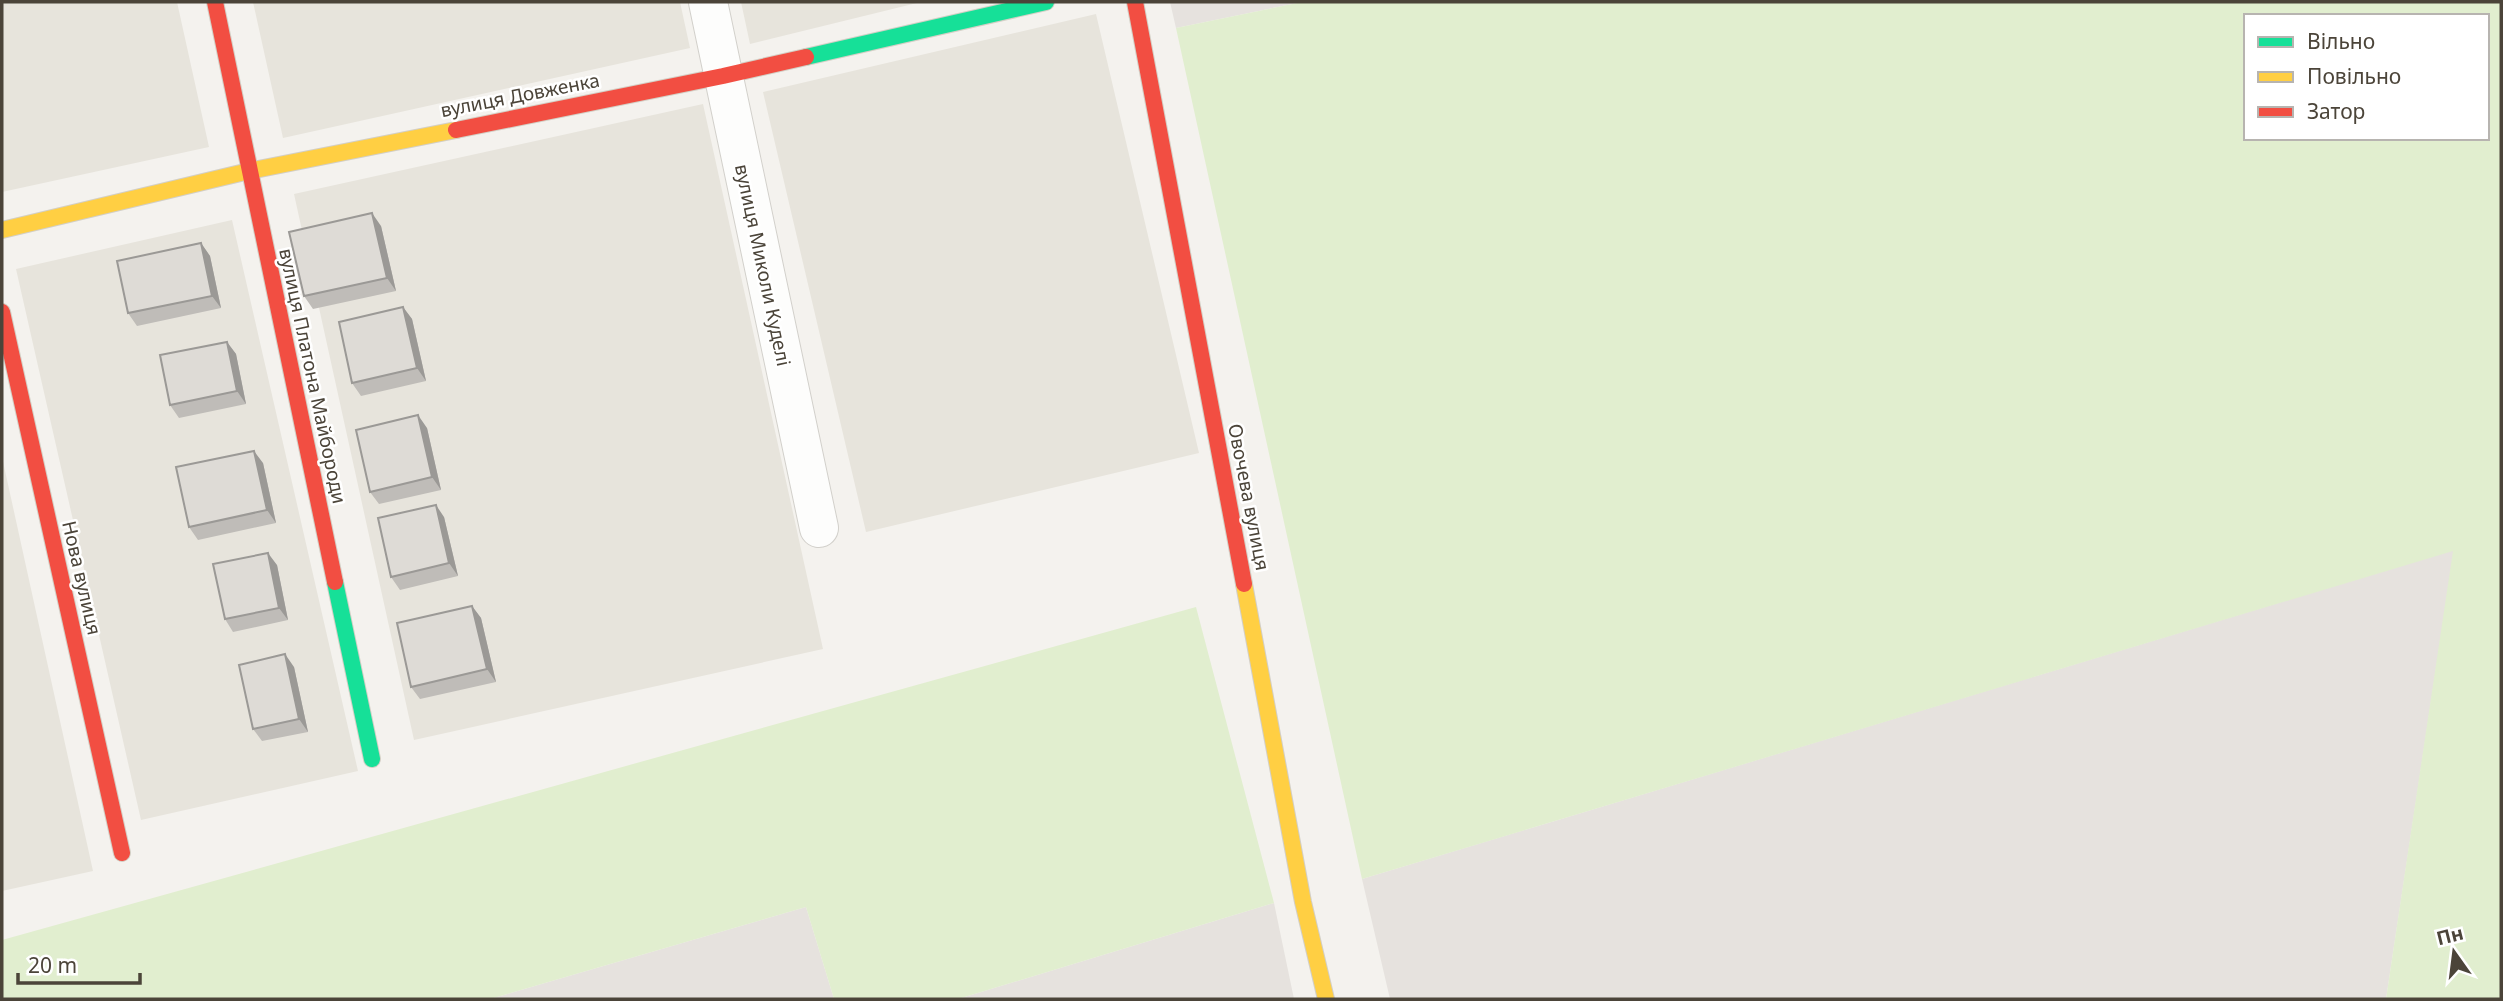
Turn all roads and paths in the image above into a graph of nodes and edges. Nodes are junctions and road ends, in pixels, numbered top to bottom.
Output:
1 (215, 2) edge
2 (708, 2) edge
3 (1046, 2) edge
4 (1135, 2) edge
5 (723, 76) junction
6 (249, 171) junction
7 (2, 230) edge
8 (2, 313) edge
9 (819, 528) dead end
10 (372, 759) dead end
11 (122, 853) dead end
12 (1326, 999) edge

1 - 6 street, вулиця Платона Майбороди
2 - 5 street, вулиця Миколи Куделі
3 - 5 street, вулиця Довженка
4 - 12 street, Овочева вулиця
5 - 6 street, вулиця Довженка
5 - 9 street, вулиця Миколи Куделі
6 - 7 street, вулиця Довженка
6 - 10 street, вулиця Платона Майбороди
8 - 11 street, Нова вулиця

